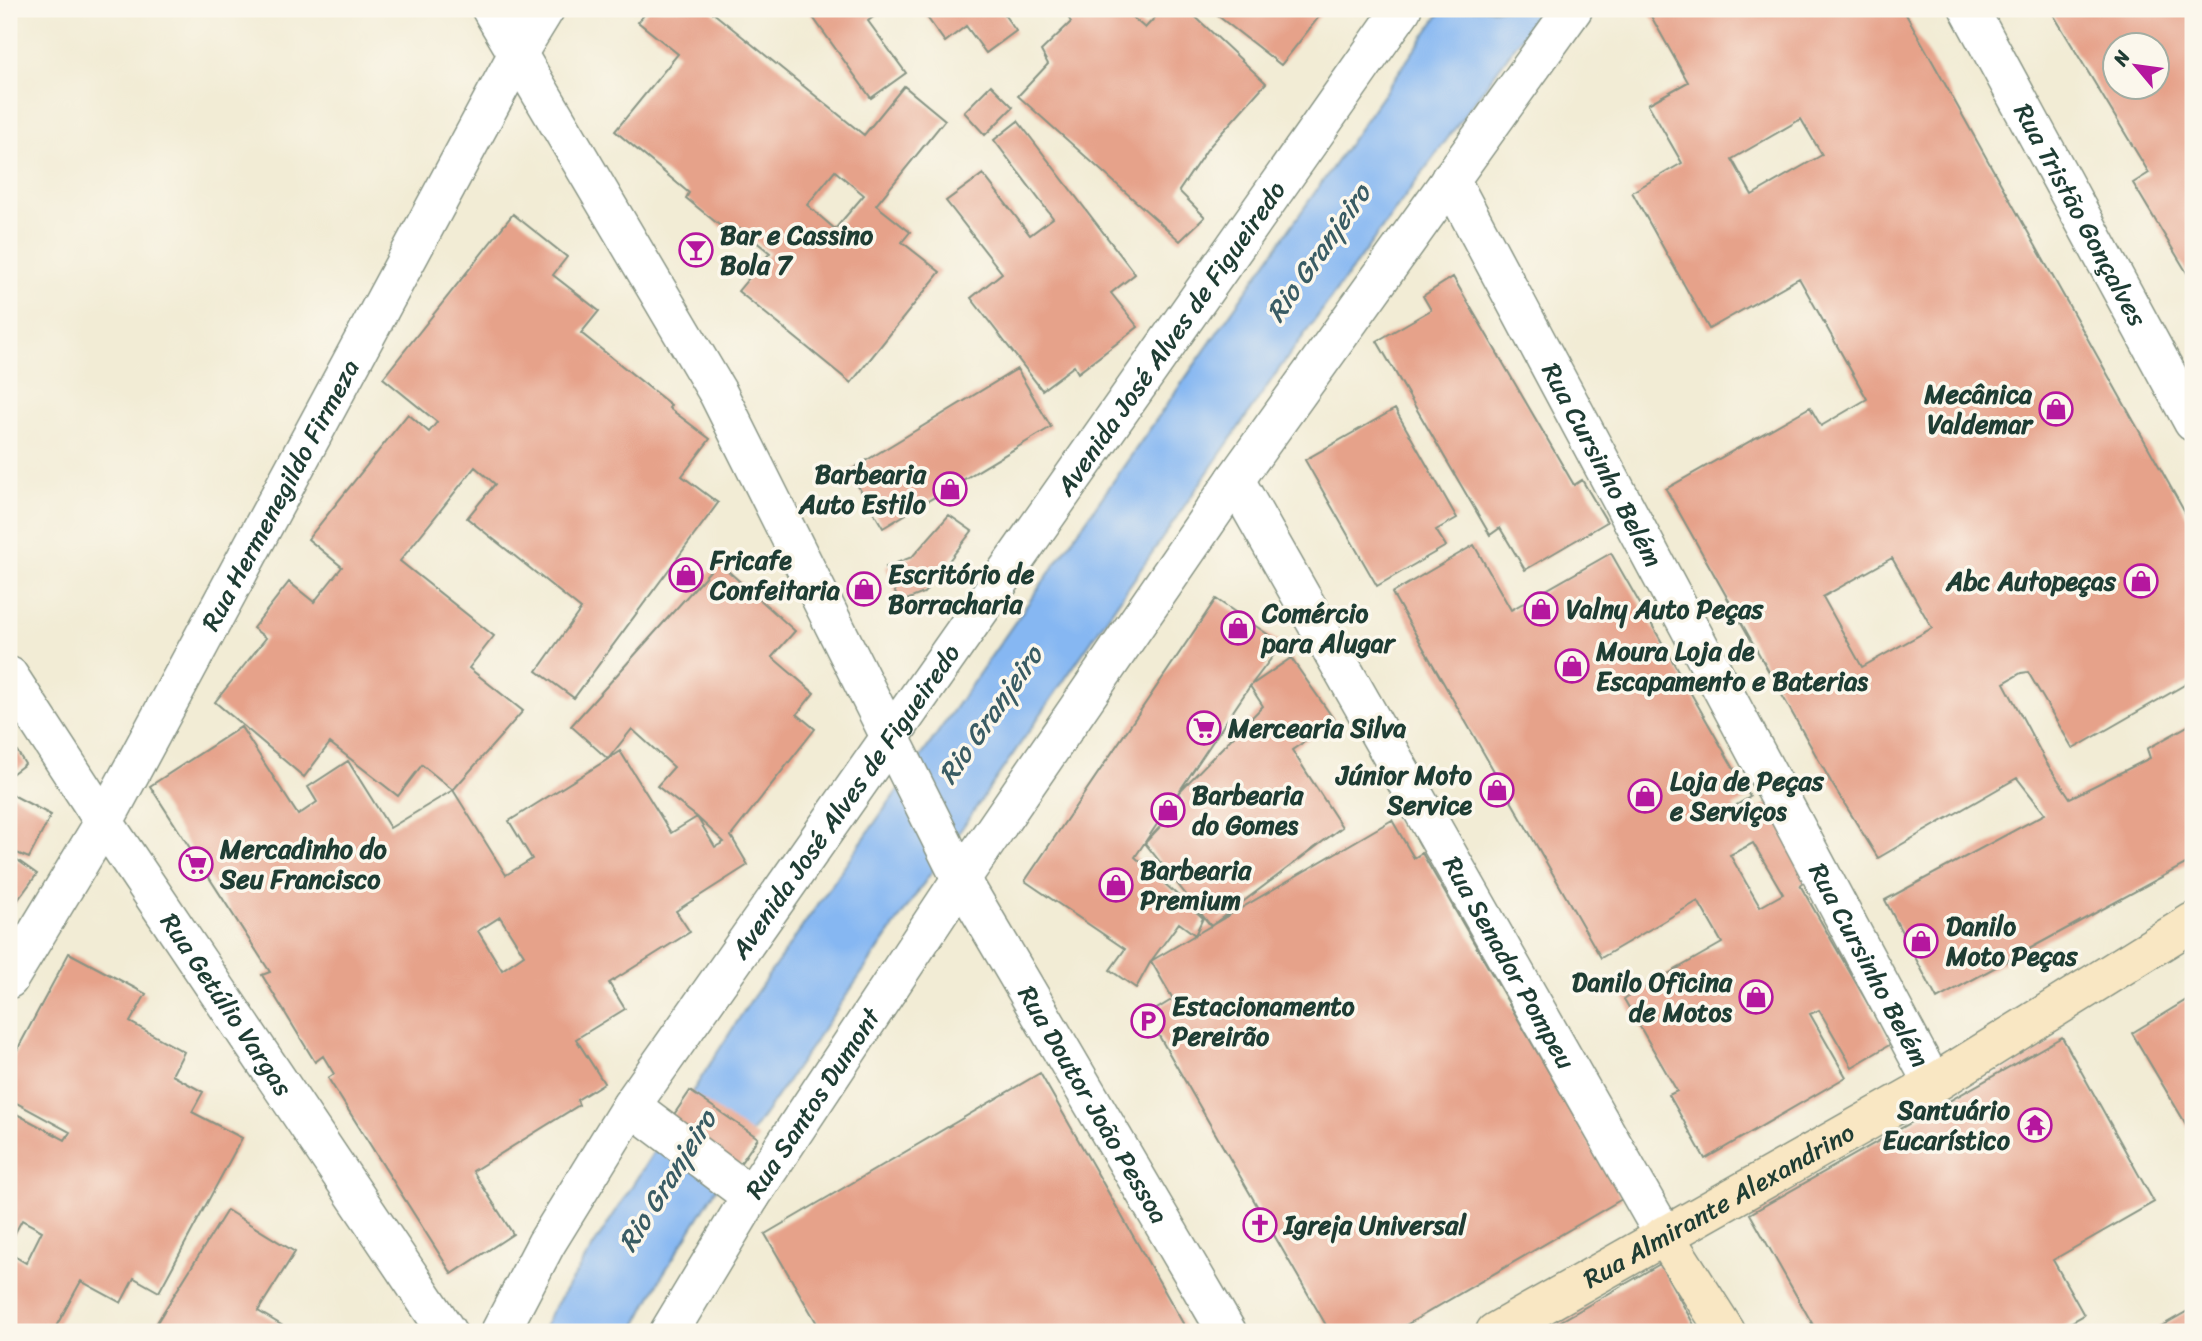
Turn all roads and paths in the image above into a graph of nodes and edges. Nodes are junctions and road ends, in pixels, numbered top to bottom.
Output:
1 (491, 9) edge
2 (545, 9) edge
3 (1402, 9) edge
4 (1573, 9) edge
5 (1969, 9) edge
6 (518, 53) junction
7 (1450, 179) junction
8 (2193, 422) edge
9 (1235, 480) junction
10 (9, 676) edge
11 (894, 749) junction
12 (104, 822) junction
13 (956, 870) junction
14 (2193, 922) edge
15 (9, 979) edge
16 (1933, 1084) junction
17 (642, 1114) junction
18 (743, 1189) junction
19 (1664, 1235) junction
20 (447, 1332) edge
21 (500, 1332) edge
22 (669, 1332) edge
23 (1227, 1332) edge
24 (1495, 1332) edge
25 (1726, 1332) edge

1 - 6 street, Rua Doutor João Pessoa
2 - 6 street, Rua Hermenegildo Firmeza
3 - 11 street, Avenida José Alves de Figueiredo
4 - 7 street
5 - 8 street, Rua Tristão Gonçalves
6 - 11 street, Rua Doutor João Pessoa
6 - 12 street, Rua Hermenegildo Firmeza
7 - 9 street
7 - 16 street, Rua Cursinho Belém
9 - 13 street
9 - 19 street, Rua Senador Pompeu
10 - 12 street, Rua Getúlio Vargas
11 - 13 street, Rua Doutor João Pessoa
11 - 17 street, Avenida José Alves de Figueiredo
12 - 15 street, Rua Hermenegildo Firmeza
12 - 20 street, Rua Getúlio Vargas
13 - 18 street, Rua Santos Dumont
13 - 23 street, Rua Doutor João Pessoa
14 - 16 main road, Rua Almirante Alexandrino
16 - 19 main road, Rua Almirante Alexandrino
17 - 18 street
17 - 21 street, Avenida José Alves de Figueiredo
18 - 22 street, Rua Santos Dumont
19 - 24 main road, Rua Almirante Alexandrino
19 - 25 main road, Rua Senador Pompeu

